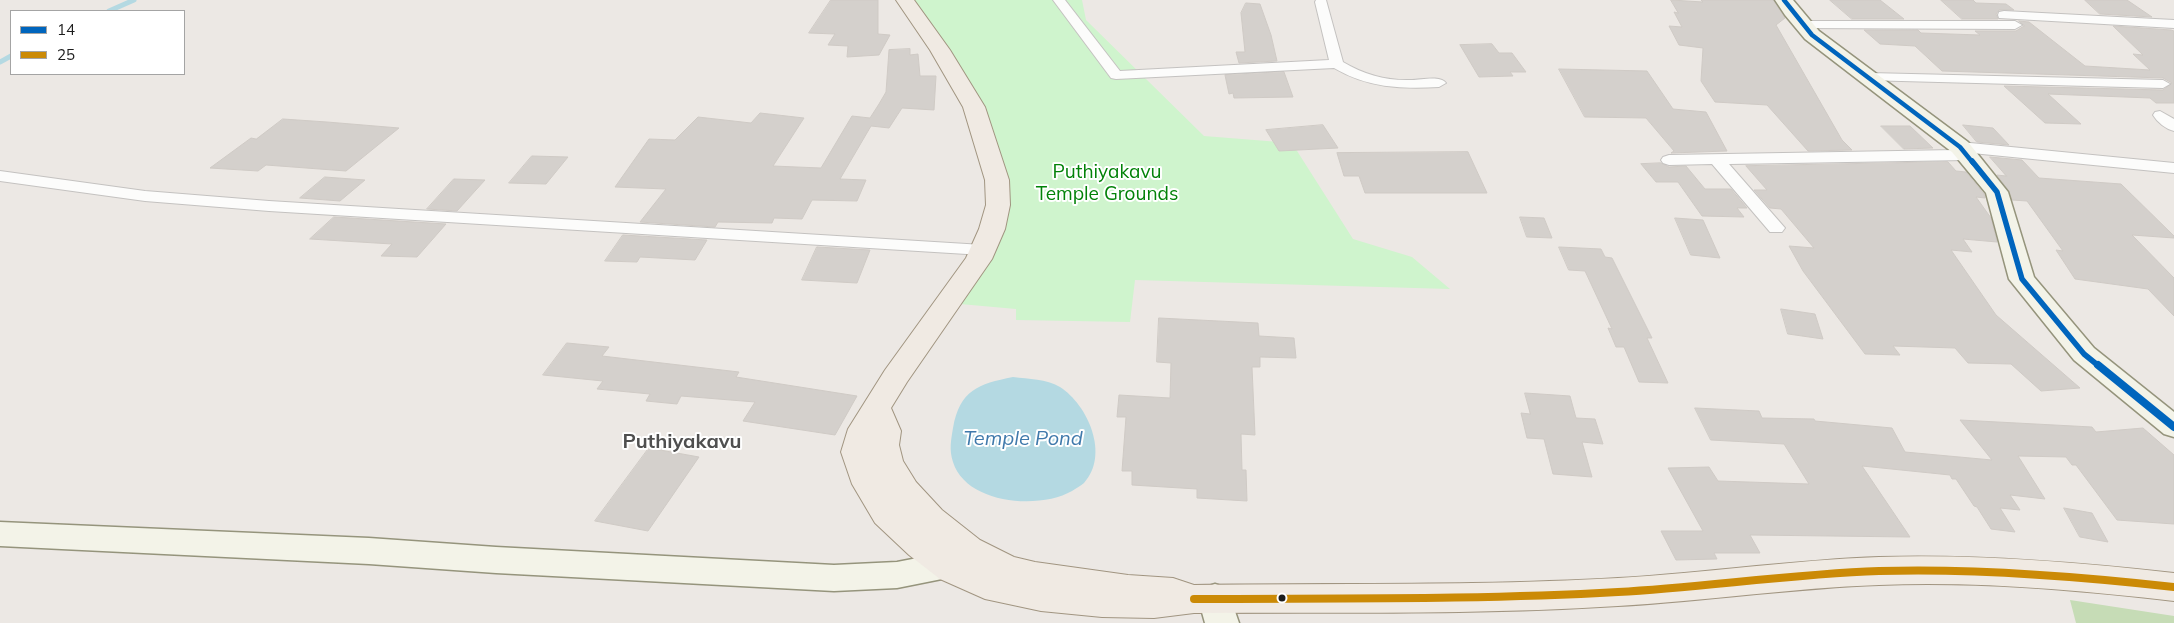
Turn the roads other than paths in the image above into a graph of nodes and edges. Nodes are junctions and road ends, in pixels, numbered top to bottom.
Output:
1 (905, 0) edge
2 (1059, 0) edge
3 (1784, 0) edge
4 (1321, 2) dead end
5 (2004, 15) dead end
6 (2174, 24) edge
7 (1804, 25) junction
8 (2015, 25) dead end
9 (1337, 64) junction
10 (1870, 77) junction
11 (1439, 83) dead end
12 (2164, 84) dead end
13 (2160, 115) dead end
14 (2174, 126) edge
15 (1963, 151) junction
16 (1716, 159) junction
17 (1669, 160) dead end
18 (2174, 168) edge
19 (0, 176) edge
20 (1776, 228) dead end
21 (983, 250) junction
22 (2174, 427) edge
23 (0, 534) edge
24 (957, 557) junction
25 (2174, 587) edge
26 (1210, 607) edge

1 - 21 main road
2 - 9 street
3 - 7 main road
4 - 9 street
5 - 6 street
7 - 8 street
7 - 10 main road
9 - 11 street
10 - 12 street
10 - 15 main road
13 - 14 street
15 - 16 street
15 - 18 street
15 - 22 main road
16 - 17 street
16 - 20 street
19 - 21 street
21 - 24 main road
23 - 24 main road
24 - 26 main road
25 - 26 main road

